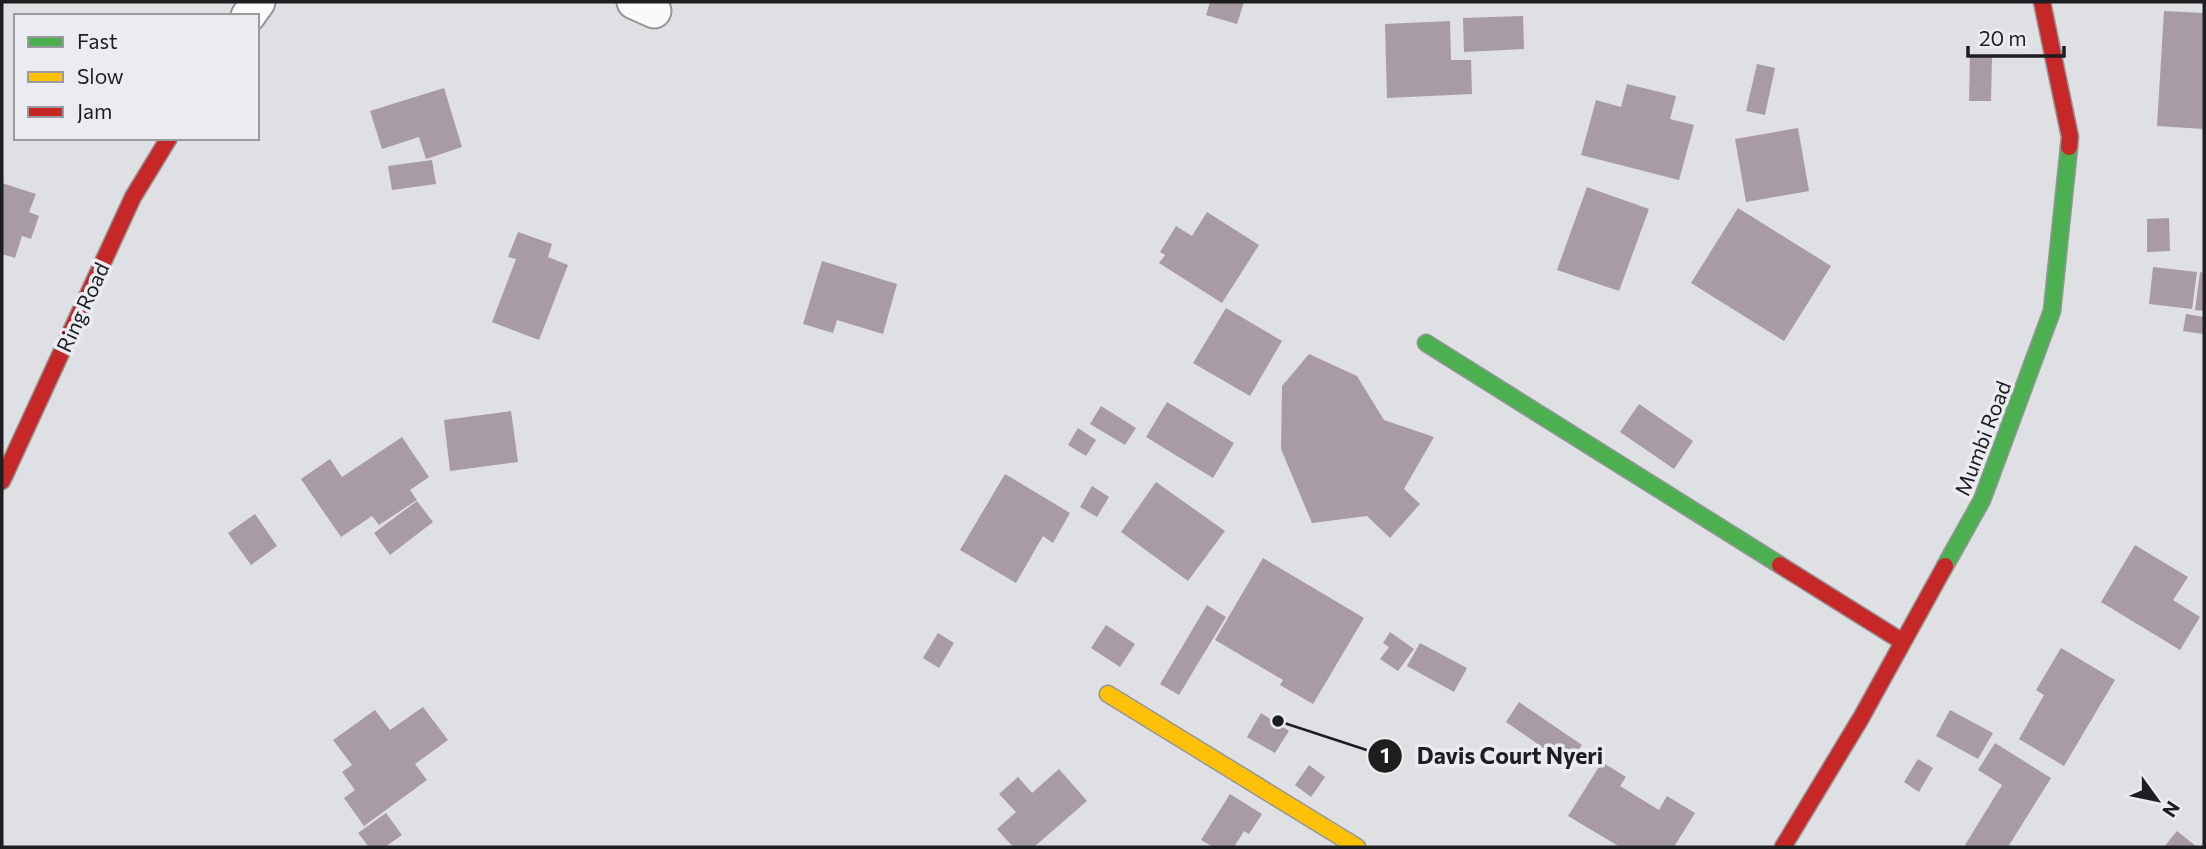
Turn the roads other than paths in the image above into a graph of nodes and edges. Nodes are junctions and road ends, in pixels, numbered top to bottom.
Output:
1 (2042, 2) edge
2 (168, 140) edge
3 (1426, 343) dead end
4 (2, 481) edge
5 (1903, 642) junction
6 (1108, 694) dead end
7 (1357, 847) edge
8 (1783, 847) edge

1 - 5 street, Mumbi Road
2 - 4 street, Ring Road
3 - 5 street
5 - 8 street, Mumbi Road
6 - 7 street

